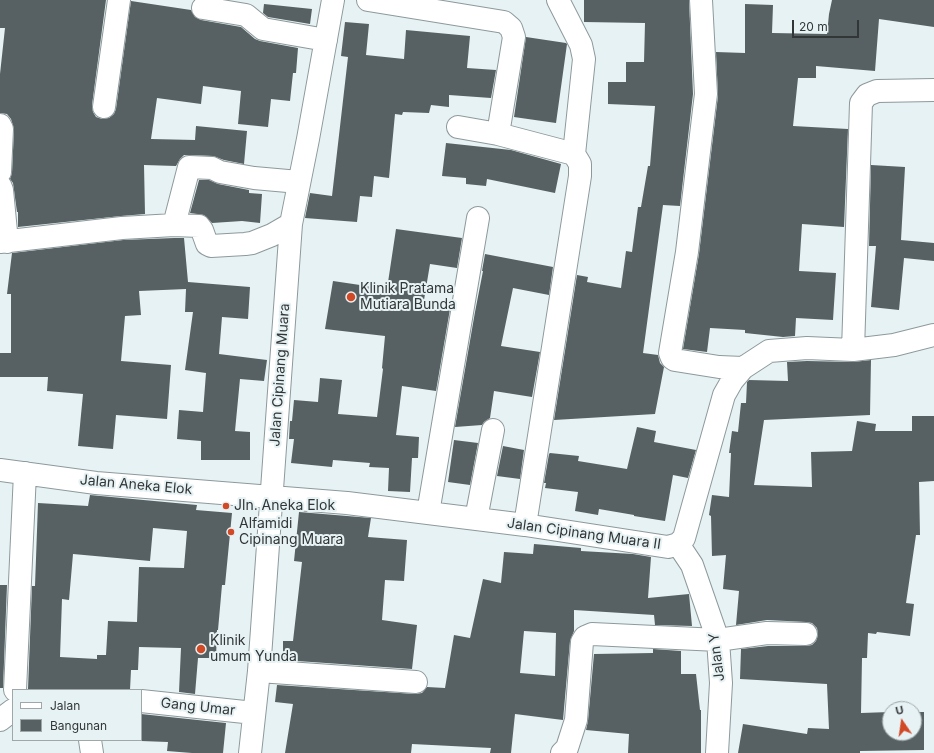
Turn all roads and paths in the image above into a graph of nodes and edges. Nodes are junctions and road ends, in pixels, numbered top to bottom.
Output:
1 (119, 0) edge
2 (333, 0) edge
3 (368, 0) edge
4 (558, 0) edge
5 (700, 0) edge
6 (203, 8) dead end
7 (326, 40) junction
8 (934, 90) edge
9 (104, 107) dead end
10 (0, 125) edge
11 (458, 127) dead end
12 (498, 134) junction
13 (574, 154) junction
14 (0, 172) edge
15 (299, 182) junction
16 (0, 185) edge
17 (478, 218) dead end
18 (291, 224) junction
19 (174, 225) junction
20 (3, 242) edge
21 (934, 335) edge
22 (853, 350) junction
23 (743, 368) junction
24 (493, 430) dead end
25 (0, 470) edge
26 (25, 473) junction
27 (272, 496) junction
28 (428, 513) junction
29 (476, 519) junction
30 (525, 526) junction
31 (678, 544) junction
32 (806, 634) dead end
33 (718, 640) junction
34 (259, 671) junction
35 (416, 682) dead end
36 (15, 689) edge
37 (142, 700) edge
38 (12, 711) edge
39 (254, 712) junction
40 (0, 720) edge
41 (90, 741) edge
42 (92, 753) edge
43 (250, 753) edge
44 (562, 753) edge
45 (717, 753) edge

1 - 9 street
2 - 7 street, Jalan Cipinang Muara
3 - 12 street
4 - 13 street
5 - 23 street
6 - 7 street
7 - 15 street, Jalan Cipinang Muara
8 - 22 street
10 - 14 street
11 - 12 street
12 - 13 street
13 - 30 street
15 - 18 street, Jalan Cipinang Muara
15 - 19 street
16 - 20 street
17 - 28 street
18 - 19 street
18 - 27 street, Jalan Cipinang Muara
19 - 20 street
21 - 22 street, Jalan Cipinang Muara II
22 - 23 street, Jalan Cipinang Muara II
23 - 31 street, Jalan Cipinang Muara II
24 - 29 street
25 - 26 street, Jalan Aneka Elok
26 - 27 street, Jalan Aneka Elok
26 - 36 street
27 - 28 street, Jalan Cipinang Muara II
27 - 34 street, Jalan Cipinang Muara
28 - 29 street, Jalan Cipinang Muara II
29 - 30 street, Jalan Cipinang Muara II
30 - 31 street, Jalan Cipinang Muara II
31 - 33 street, Jalan Y
32 - 33 street
33 - 44 street
33 - 45 street, Jalan Y
34 - 35 street
34 - 39 street, Jalan Cipinang Muara
37 - 39 street, Gang Umar
38 - 40 street
39 - 43 street, Jalan Cipinang Muara
41 - 42 street

